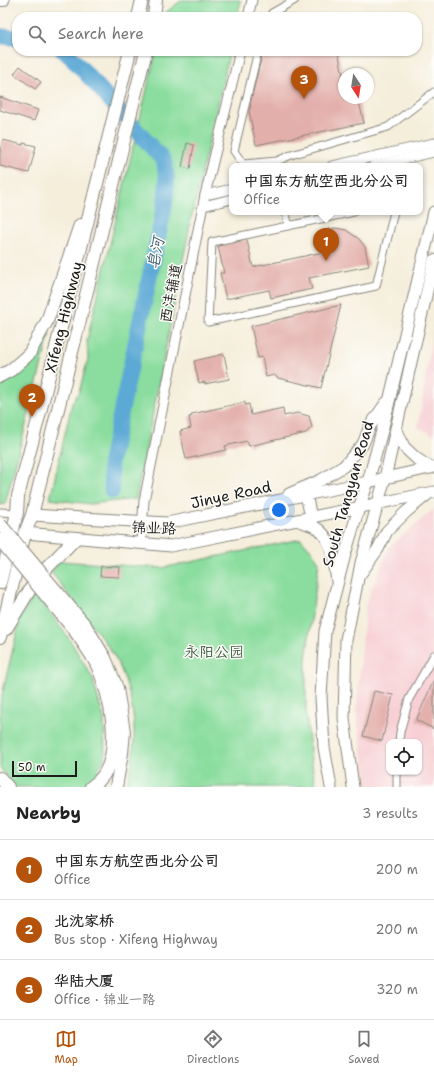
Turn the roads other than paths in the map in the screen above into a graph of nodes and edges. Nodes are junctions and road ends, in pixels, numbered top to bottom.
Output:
1 (0, 0) edge
2 (3, 0) edge
3 (142, 0) edge
4 (156, 0) edge
5 (252, 0) edge
6 (295, 0) edge
7 (139, 12) edge
8 (155, 12) edge
9 (249, 12) edge
10 (274, 12) edge
11 (129, 56) edge
12 (145, 56) edge
13 (239, 56) edge
14 (257, 56) edge
15 (434, 92) edge
16 (434, 143) edge
17 (106, 148) junction
18 (434, 152) edge
19 (242, 163) edge
20 (279, 163) edge
21 (345, 163) edge
22 (386, 163) edge
23 (229, 190) edge
24 (205, 195) junction
25 (229, 200) edge
26 (203, 206) junction
27 (434, 212) edge
28 (286, 215) edge
29 (339, 215) edge
30 (393, 215) edge
31 (288, 225) junction
32 (434, 260) edge
33 (430, 291) edge
34 (0, 376) edge
35 (390, 397) junction
36 (396, 428) junction
37 (433, 468) edge
38 (385, 478) junction
39 (368, 482) junction
40 (432, 492) edge
41 (306, 495) junction
42 (270, 502) junction
43 (378, 504) junction
44 (359, 508) junction
45 (0, 512) edge
46 (17, 513) junction
47 (32, 514) junction
48 (311, 517) junction
49 (297, 520) junction
50 (143, 521) junction
51 (0, 524) edge
52 (25, 533) junction
53 (76, 538) junction
54 (0, 540) edge
55 (140, 543) junction
56 (358, 577) junction
57 (0, 583) edge
58 (338, 584) junction
59 (80, 628) junction
60 (0, 638) edge
61 (434, 655) edge
62 (399, 739) edge
63 (397, 775) edge
64 (0, 778) edge
65 (8, 787) edge
66 (91, 787) edge
67 (116, 787) edge
68 (331, 787) edge
69 (353, 787) edge
70 (397, 787) edge

1 - 2 main road
3 - 7 main road
4 - 8 main road
5 - 9 street
6 - 10 street
11 - 17 main road, Xifeng Highway
12 - 47 main road, Xifeng Highway
13 - 24 street, 西沣辅道
14 - 19 street
15 - 20 street
16 - 21 street
17 - 34 main road
17 - 46 main road, Xifeng Highway
18 - 22 street
23 - 24 street
24 - 26 street, 西沣辅道
25 - 26 street
26 - 50 street, 西沣辅道
27 - 35 main road, South Tangyan Road
28 - 31 street
29 - 31 street
30 - 31 street
32 - 33 main road, South Tangyan Road
33 - 36 main road, South Tangyan Road
35 - 39 main road, South Tangyan Road
35 - 42 main road
36 - 37 main road
36 - 38 main road, South Tangyan Road
37 - 38 main road, Jinye Road
38 - 39 main road, Jinye Road
38 - 43 main road, South Tangyan Road
39 - 41 main road, Jinye Road
39 - 44 main road, South Tangyan Road
40 - 43 main road
40 - 56 main road
41 - 42 main road, Jinye Road
41 - 48 main road
42 - 50 main road, Jinye Road
43 - 44 main road
43 - 56 main road, South Tangyan Road
44 - 48 main road
44 - 58 main road, South Tangyan Road
45 - 46 street
46 - 57 main road, Xifeng Highway
47 - 50 main road, Jinye Road
47 - 52 main road, Xifeng Highway
48 - 49 main road
49 - 55 main road, 锦业路
49 - 58 main road
50 - 55 street, 西沣辅道
51 - 59 main road, bridge
52 - 53 main road, 锦业路
52 - 60 main road, Xifeng Highway
53 - 55 main road, 锦业路
53 - 60 main road
54 - 59 main road, bridge
56 - 69 main road, South Tangyan Road
58 - 68 main road, South Tangyan Road
59 - 66 main road
59 - 67 main road
61 - 62 street
63 - 70 street
64 - 65 main road

